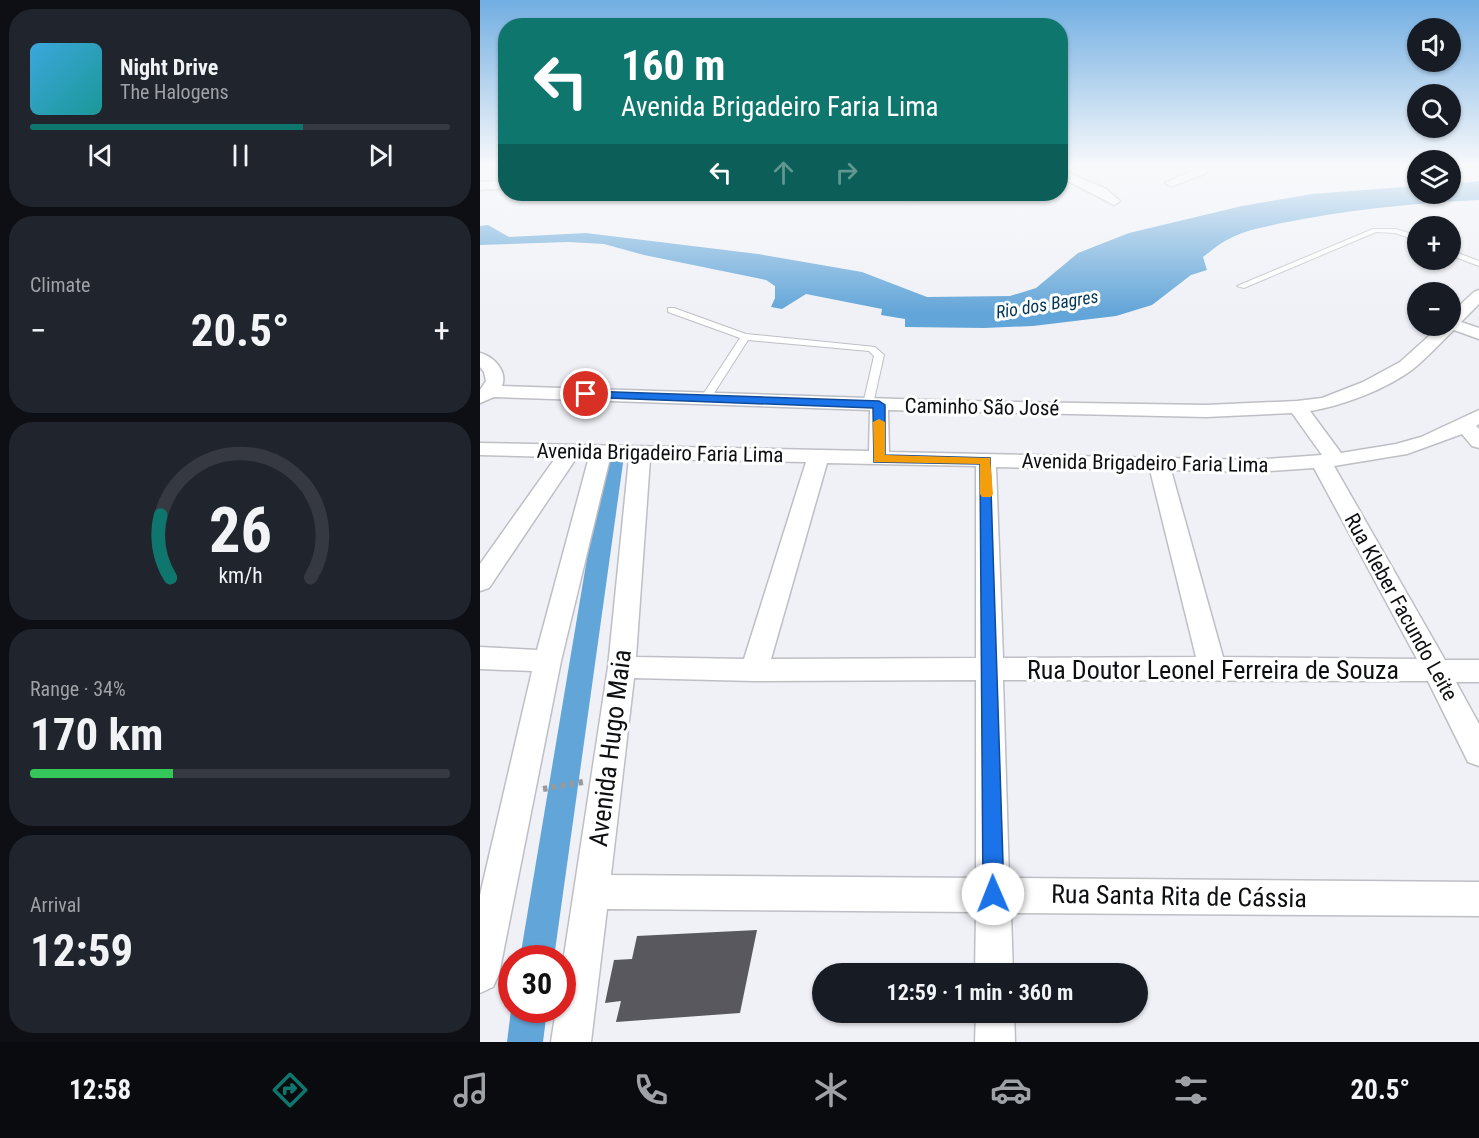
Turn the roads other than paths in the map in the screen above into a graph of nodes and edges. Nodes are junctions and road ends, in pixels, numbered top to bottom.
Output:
1 (1407, 235) edge
2 (1461, 257) edge
3 (1479, 264) edge
4 (1241, 286) dead end
5 (1479, 295) edge
6 (671, 310) dead end
7 (1461, 313) edge
8 (1461, 328) edge
9 (1479, 334) edge
10 (1437, 336) edge
11 (745, 337) junction
12 (480, 358) edge
13 (486, 394) edge
14 (705, 399) junction
15 (873, 405) junction
16 (1297, 407) junction
17 (1472, 420) edge
18 (1479, 442) edge
19 (480, 449) edge
20 (570, 452) junction
21 (601, 452) junction
22 (640, 453) junction
23 (818, 457) junction
24 (879, 459) junction
25 (986, 460) junction
26 (1329, 461) junction
27 (1159, 464) junction
28 (480, 582) edge
29 (480, 658) edge
30 (548, 661) junction
31 (622, 667) junction
32 (1212, 668) junction
33 (754, 669) junction
34 (989, 669) junction
35 (1437, 671) junction
36 (1479, 671) edge
37 (1479, 753) edge
38 (490, 883) edge
39 (591, 892) junction
40 (993, 894) junction
41 (1479, 899) edge
42 (994, 963) edge
43 (480, 974) edge
44 (995, 1023) edge
45 (571, 1042) edge
46 (995, 1042) edge

1 - 4 lane
2 - 3 lane
5 - 7 street, Caminho São José
6 - 11 lane
8 - 9 street
10 - 16 street, Caminho São José
11 - 14 lane
11 - 15 lane
12 - 13 street
13 - 14 street, Caminho São José
14 - 15 street, Caminho São José
15 - 16 street, Caminho São José
15 - 24 street
16 - 26 street, Rua Kleber Facundo Leite
17 - 18 street
17 - 26 street, Avenida Brigadeiro Faria Lima
19 - 20 street, Avenida Brigadeiro Faria Lima
20 - 21 street, Avenida Brigadeiro Faria Lima
20 - 28 street
21 - 22 street, Avenida Brigadeiro Faria Lima
21 - 30 street
22 - 23 street, Avenida Brigadeiro Faria Lima
22 - 31 street, Avenida Hugo Maia
23 - 24 street, Avenida Brigadeiro Faria Lima
23 - 33 street
24 - 25 street, Avenida Brigadeiro Faria Lima
25 - 27 street, Avenida Brigadeiro Faria Lima
25 - 34 street
26 - 27 street, Avenida Brigadeiro Faria Lima
26 - 35 street, Rua Kleber Facundo Leite
27 - 32 street
29 - 30 street
30 - 38 street
31 - 33 street, Rua Doutor Leonel Ferreira de Souza
31 - 39 street, Avenida Hugo Maia
32 - 34 street, Rua Doutor Leonel Ferreira de Souza
32 - 35 street, Rua Doutor Leonel Ferreira de Souza
33 - 34 street, Rua Doutor Leonel Ferreira de Souza
34 - 40 street
35 - 36 street, Rua Doutor Leonel Ferreira de Souza
35 - 37 street, Rua Kleber Facundo Leite
38 - 43 street
39 - 40 street, Rua Santa Rita de Cássia
39 - 45 street, Avenida Hugo Maia
40 - 41 street, Rua Santa Rita de Cássia
40 - 42 street
44 - 46 street

